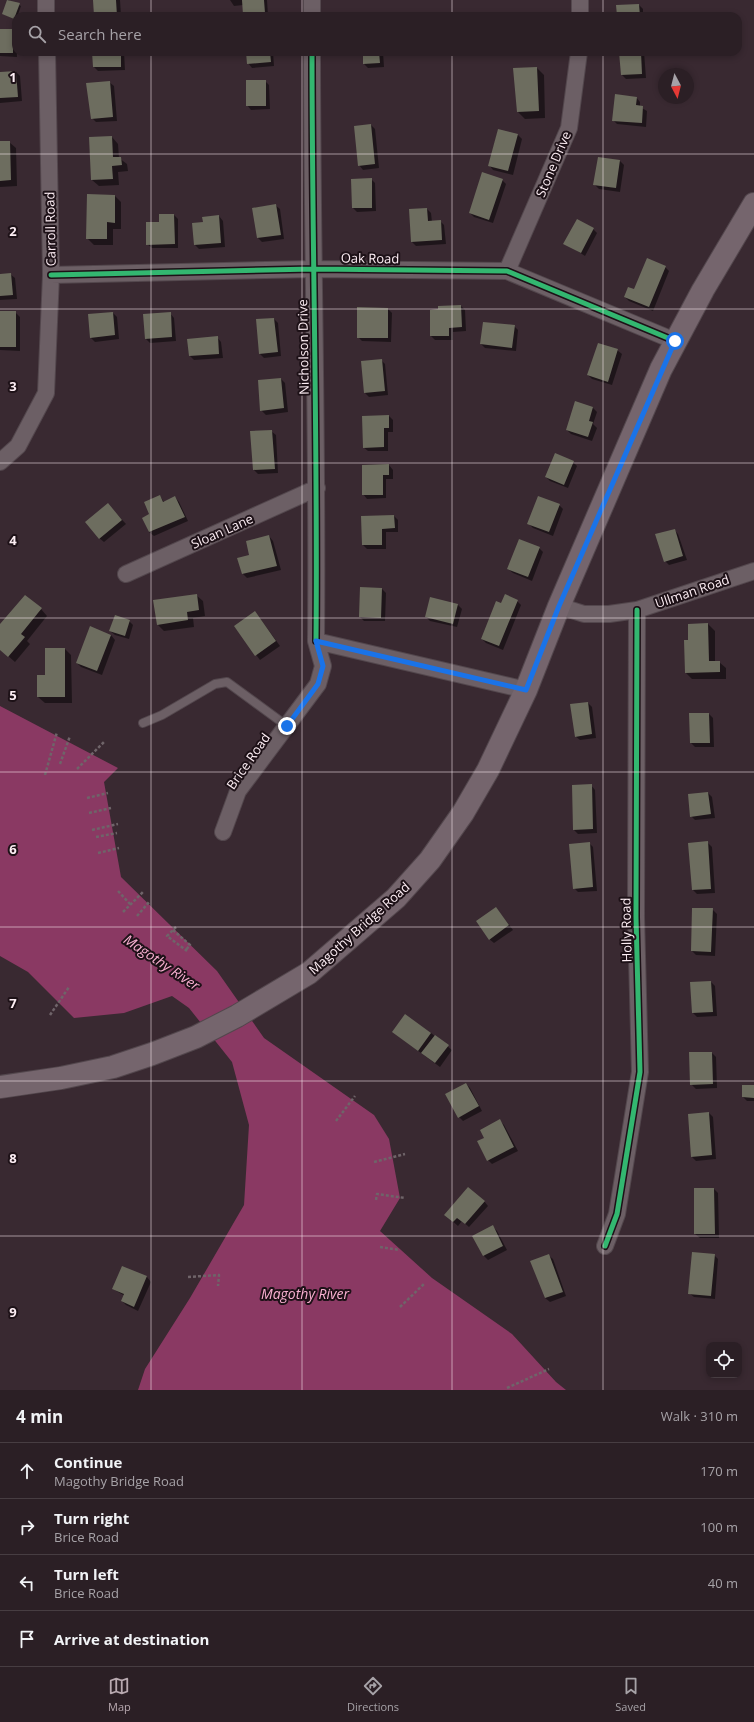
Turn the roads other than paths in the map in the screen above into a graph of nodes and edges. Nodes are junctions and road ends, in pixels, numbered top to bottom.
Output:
1 (46, 0) edge
2 (312, 0) edge
3 (580, 0) edge
4 (46, 12) edge
5 (312, 12) edge
6 (580, 12) edge
7 (47, 56) edge
8 (312, 56) edge
9 (578, 56) edge
10 (754, 204) edge
11 (312, 269) junction
12 (508, 271) junction
13 (51, 275) junction
14 (675, 341) junction
15 (0, 462) edge
16 (317, 488) junction
17 (754, 571) edge
18 (126, 574) dead end
19 (559, 606) junction
20 (638, 610) junction
21 (316, 641) junction
22 (526, 690) junction
23 (143, 723) dead end
24 (287, 726) junction
25 (223, 832) dead end
26 (0, 1087) edge
27 (605, 1246) dead end

1 - 4 street
2 - 5 street
3 - 6 street
7 - 13 street, Carroll Road
8 - 11 street, Nicholson Drive
9 - 12 street, Stone Drive
10 - 14 main road, Magothy Bridge Road
11 - 12 street, Oak Road
11 - 13 street, Oak Road
11 - 16 street, Nicholson Drive
12 - 14 street, Oak Road
13 - 15 street, Carroll Road
14 - 19 main road, Magothy Bridge Road
16 - 18 street, Sloan Lane
16 - 21 street, Nicholson Drive
17 - 20 street, Ullman Road
19 - 20 street, Ullman Road
19 - 22 main road, Magothy Bridge Road
20 - 27 street, Holly Road
21 - 22 street
21 - 24 street, Brice Road
22 - 26 main road, Magothy Bridge Road
23 - 24 lane
24 - 25 street, Brice Road

